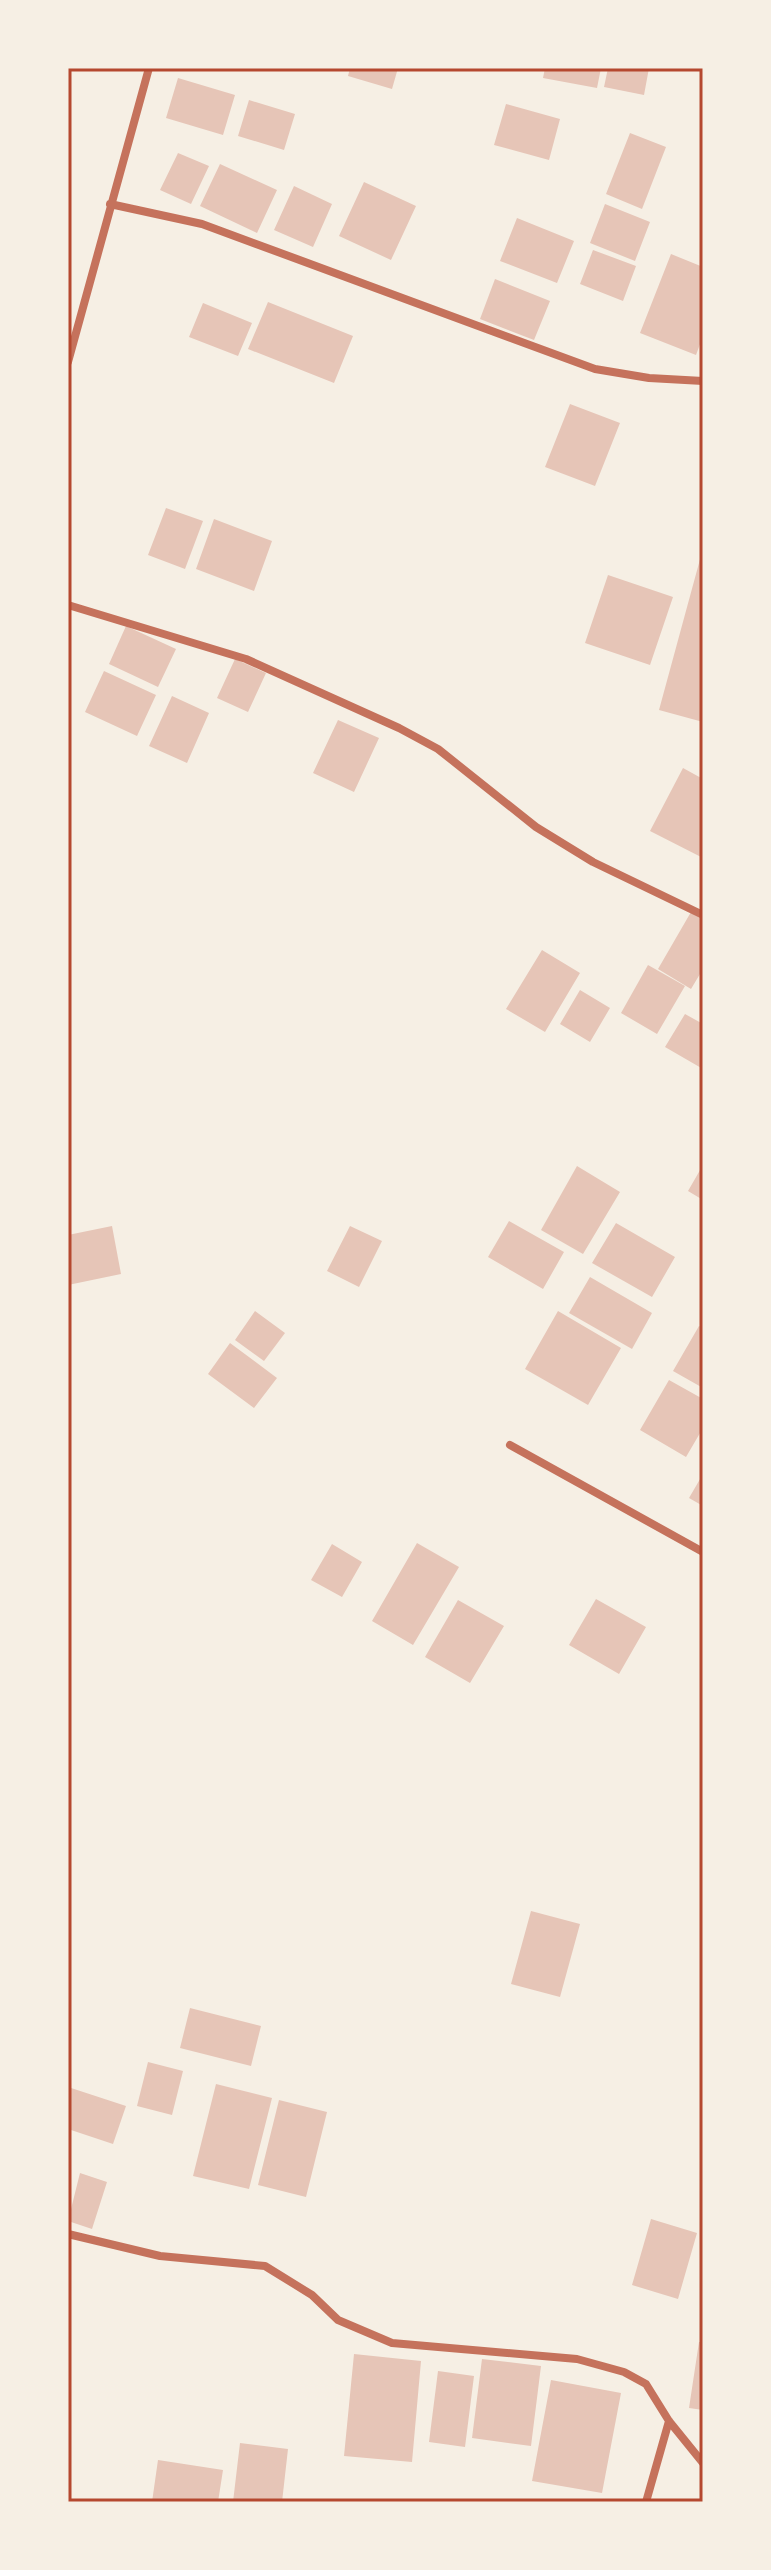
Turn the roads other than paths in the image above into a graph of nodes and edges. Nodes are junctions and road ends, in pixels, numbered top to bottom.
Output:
1 (149, 68) edge
2 (110, 204) junction
3 (68, 362) edge
4 (703, 381) edge
5 (68, 605) edge
6 (703, 915) edge
7 (510, 1445) dead end
8 (703, 1552) edge
9 (68, 2234) edge
10 (669, 2421) junction
11 (703, 2463) edge
12 (646, 2502) edge

1 - 2 street
2 - 3 street
2 - 4 street
5 - 6 street
7 - 8 street
9 - 10 street
10 - 11 street
10 - 12 street

